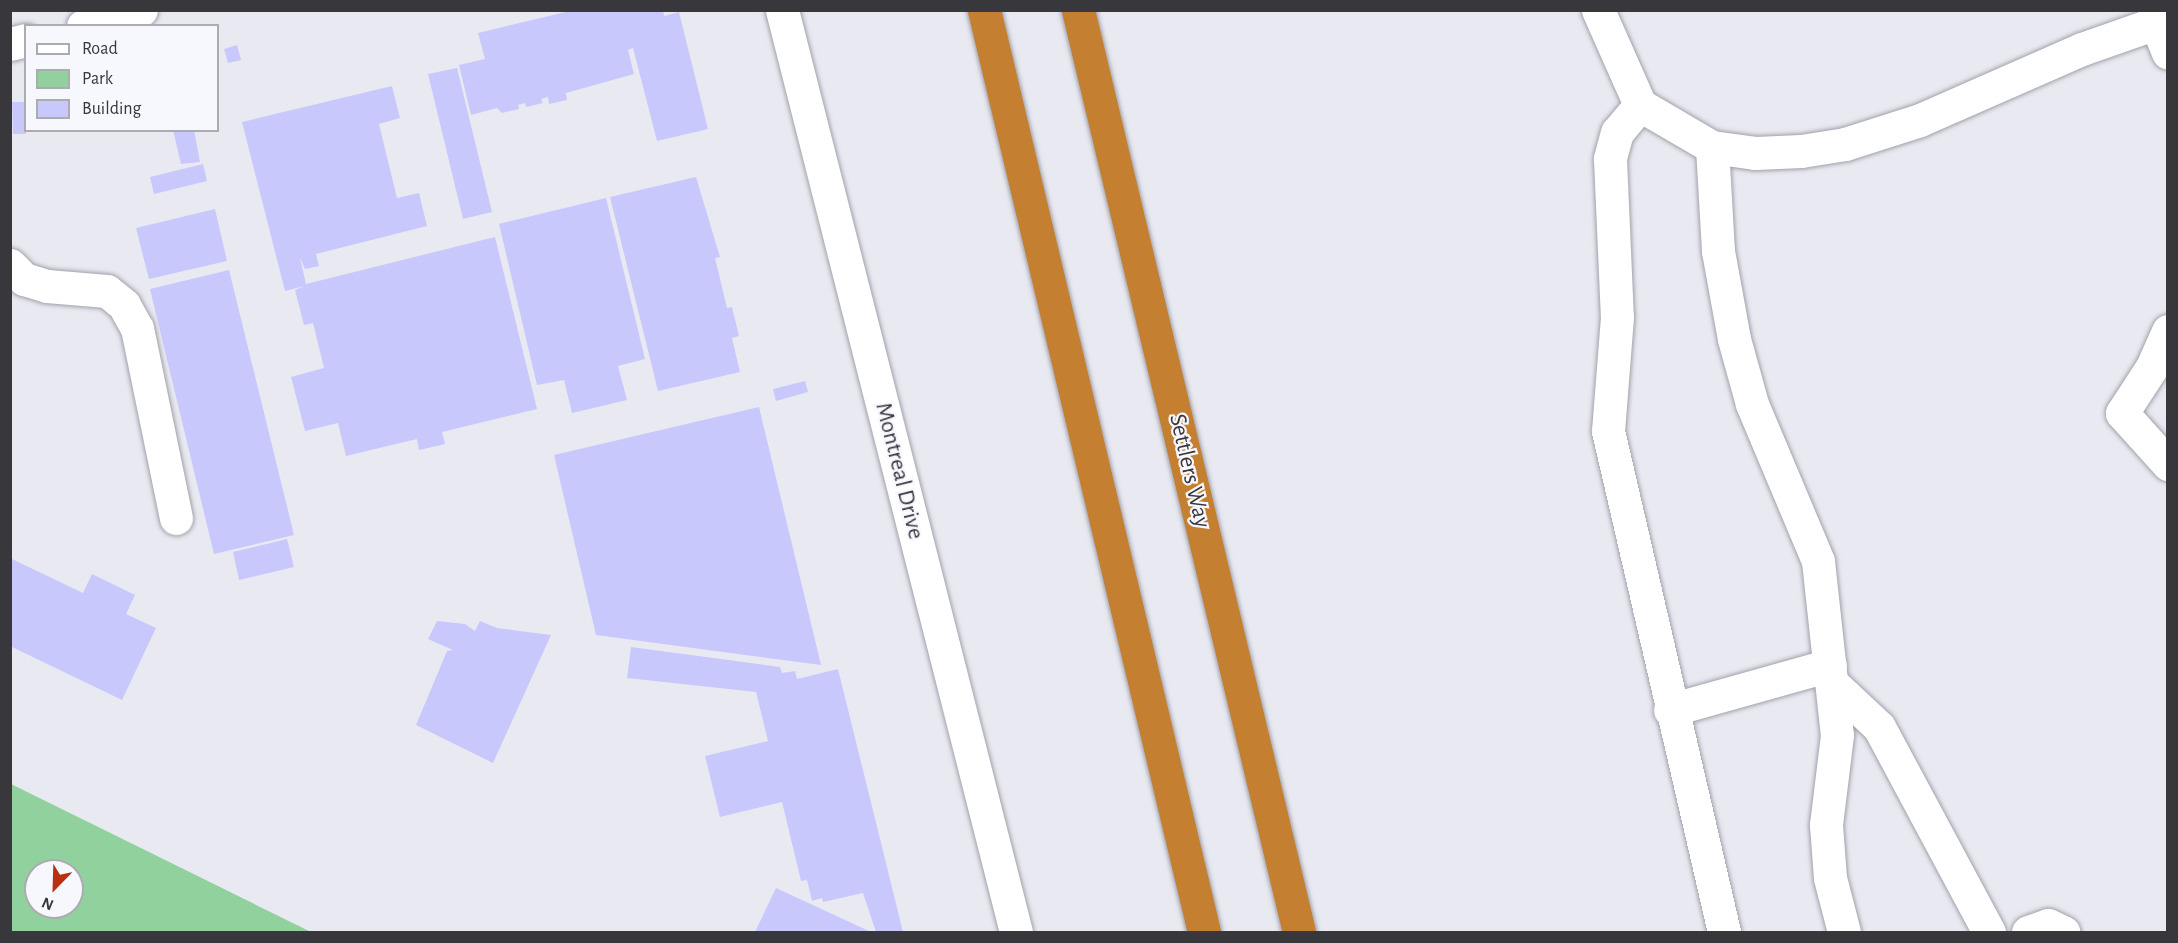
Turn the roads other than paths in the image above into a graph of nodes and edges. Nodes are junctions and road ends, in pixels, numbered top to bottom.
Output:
1 (141, 10) edge
2 (782, 10) edge
3 (984, 10) edge
4 (1078, 10) edge
5 (1598, 10) edge
6 (2162, 18) edge
7 (90, 24) edge
8 (2168, 53) edge
9 (1640, 105) junction
10 (1712, 147) junction
11 (10, 265) edge
12 (2168, 331) edge
13 (2168, 464) edge
14 (176, 518) dead end
15 (1832, 674) junction
16 (1670, 710) junction
17 (1016, 933) edge
18 (1204, 933) edge
19 (1299, 933) edge
20 (1724, 933) edge
21 (1844, 933) edge
22 (1989, 933) edge
23 (2028, 933) edge
24 (2063, 933) edge

1 - 7 street
2 - 17 street, Montreal Drive
3 - 18 highway
4 - 19 highway, Settlers Way
5 - 9 street
6 - 8 street
6 - 10 street
9 - 10 street
9 - 16 street
10 - 15 street
11 - 14 street
12 - 13 street
15 - 16 street
15 - 21 street
15 - 22 street
16 - 20 street
23 - 24 street

